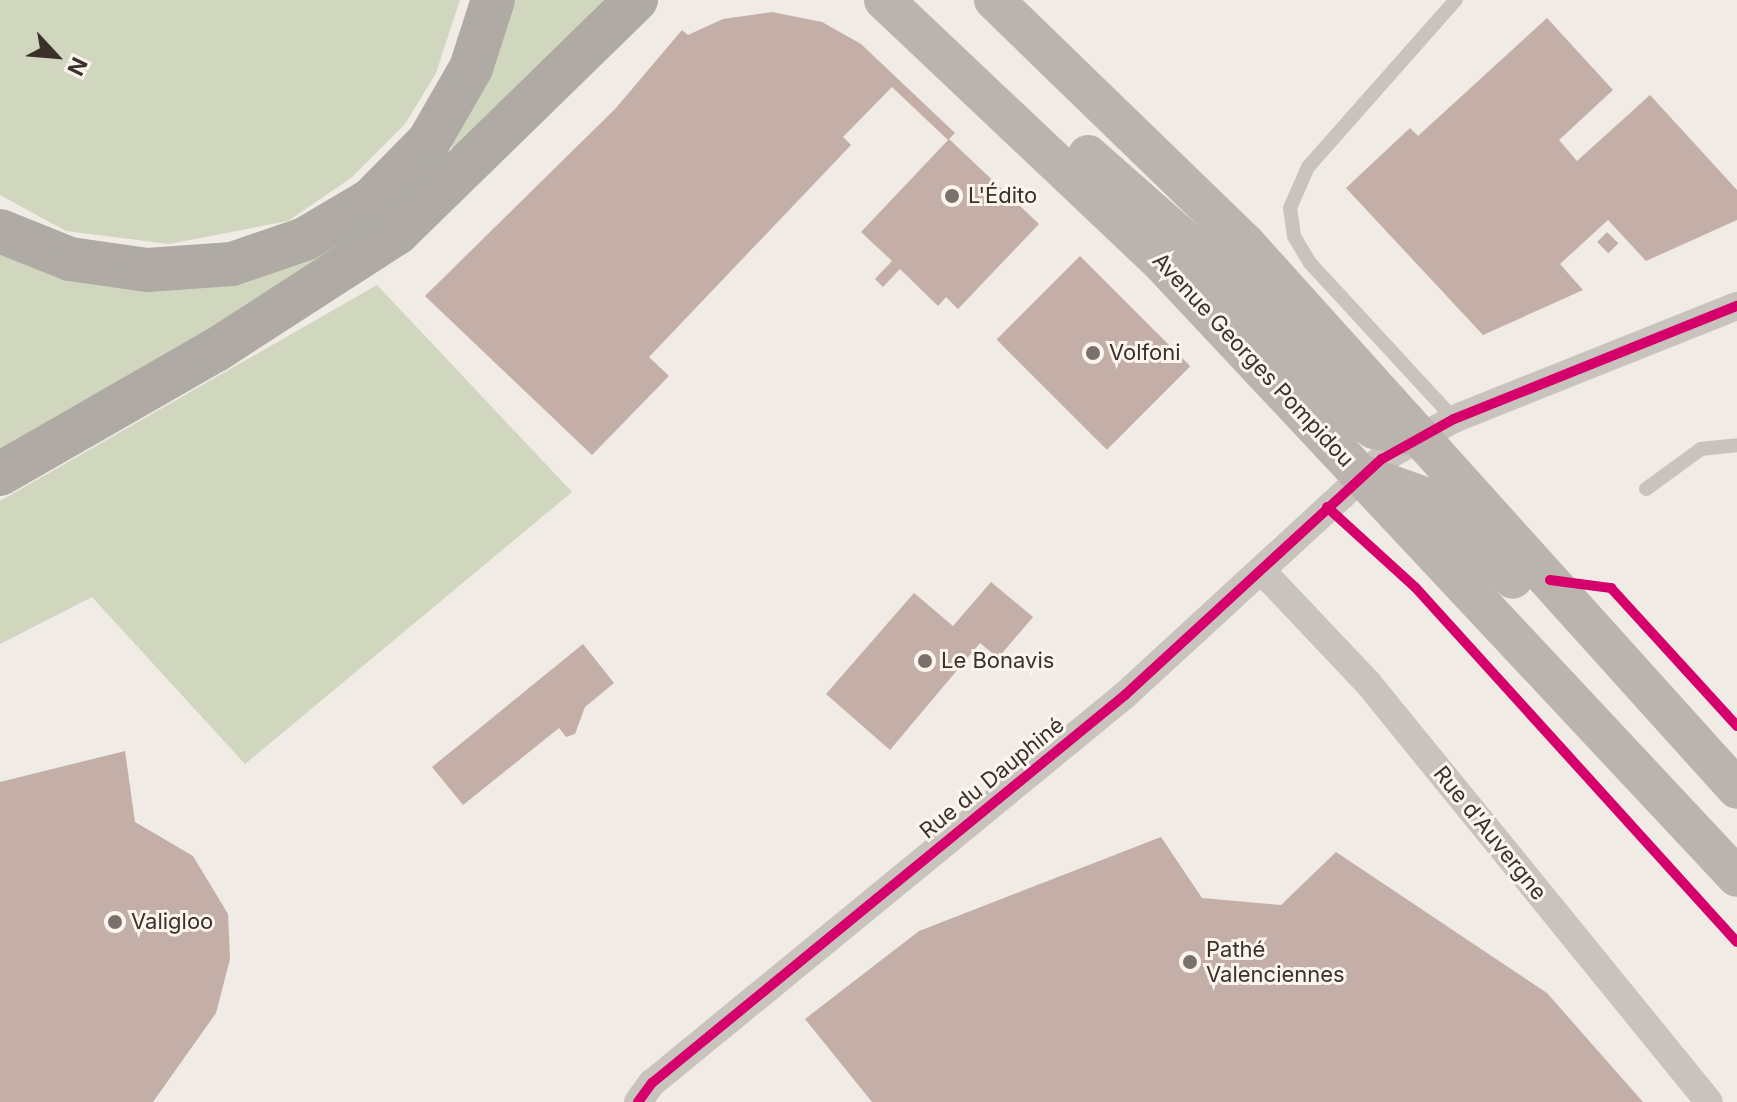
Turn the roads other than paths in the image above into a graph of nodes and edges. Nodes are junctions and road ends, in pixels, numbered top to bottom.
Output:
1 (493, 0) edge
2 (636, 0) edge
3 (994, 0) edge
4 (1456, 0) edge
5 (898, 10) edge
6 (0, 231) edge
7 (1737, 306) edge
8 (1437, 427) junction
9 (1737, 445) edge
10 (0, 474) edge
11 (1362, 475) junction
12 (1646, 489) dead end
13 (1263, 572) junction
14 (1690, 739) junction
15 (1737, 789) edge
16 (1737, 877) edge
17 (638, 1102) edge
18 (1709, 1102) edge

1 - 6 highway
2 - 10 highway
3 - 8 main road
4 - 8 lane
5 - 8 main road
5 - 11 main road, Avenue Georges Pompidou
7 - 8 street, Rue du Dauphiné
8 - 11 street, Rue du Dauphiné
8 - 14 main road
9 - 12 lane
11 - 13 street, Rue du Dauphiné
11 - 14 main road
11 - 16 main road, Avenue Georges Pompidou
13 - 17 street, Rue du Dauphiné
13 - 18 street, Rue d'Auvergne
14 - 15 main road

